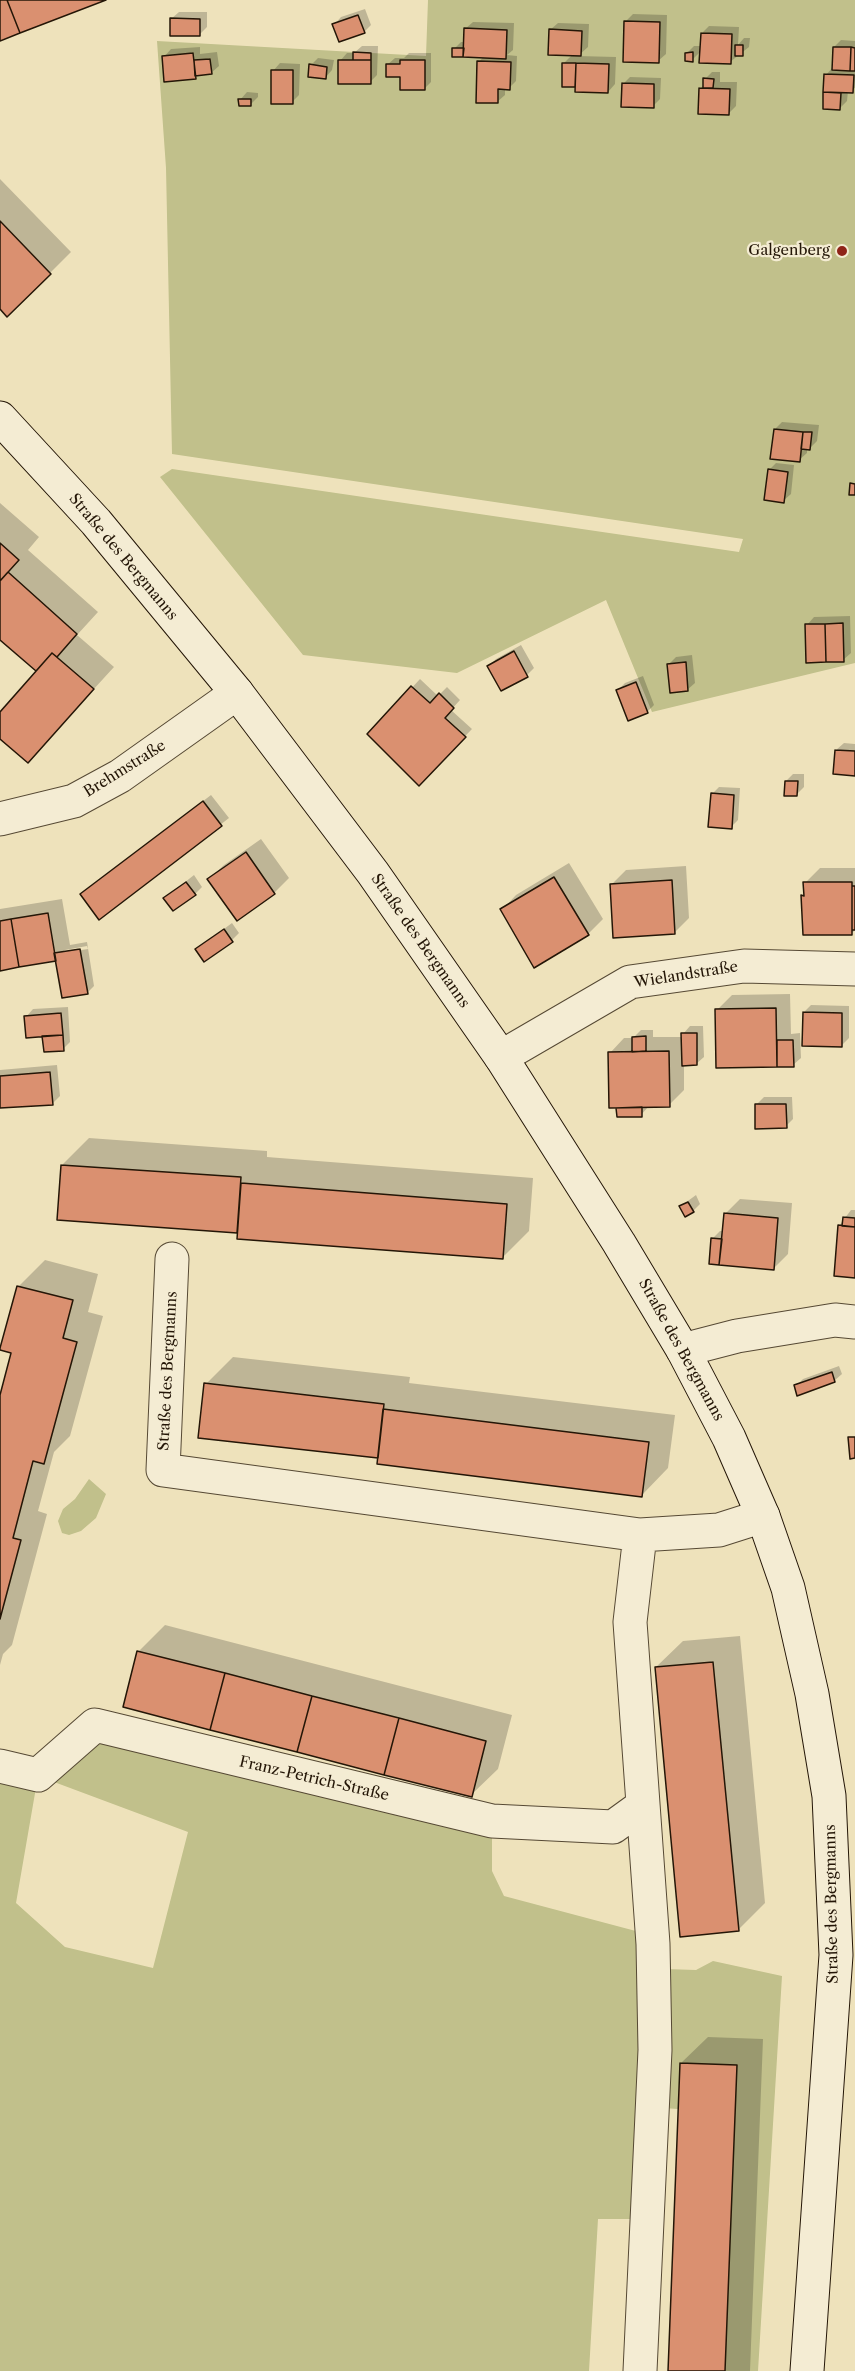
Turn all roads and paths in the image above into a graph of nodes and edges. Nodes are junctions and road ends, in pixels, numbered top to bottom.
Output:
1 (0, 418) edge
2 (237, 693) junction
3 (0, 819) edge
4 (855, 969) edge
5 (501, 1057) junction
6 (172, 1259) dead end
7 (855, 1322) edge
8 (683, 1350) junction
9 (763, 1516) junction
10 (640, 1534) junction
11 (0, 1766) edge
12 (642, 1806) junction
13 (640, 2371) edge
14 (807, 2371) edge

1 - 2 street, Straße des Bergmanns
2 - 3 street, Brehmstraße
2 - 5 street, Straße des Bergmanns
4 - 5 street, Wielandstraße
5 - 8 street, Straße des Bergmanns
6 - 10 street, Straße des Bergmanns
7 - 8 street
8 - 9 street, Straße des Bergmanns
9 - 10 street, Straße des Bergmanns
9 - 14 street, Straße des Bergmanns
10 - 12 street
11 - 12 street, Franz-Petrich-Straße
12 - 13 street

